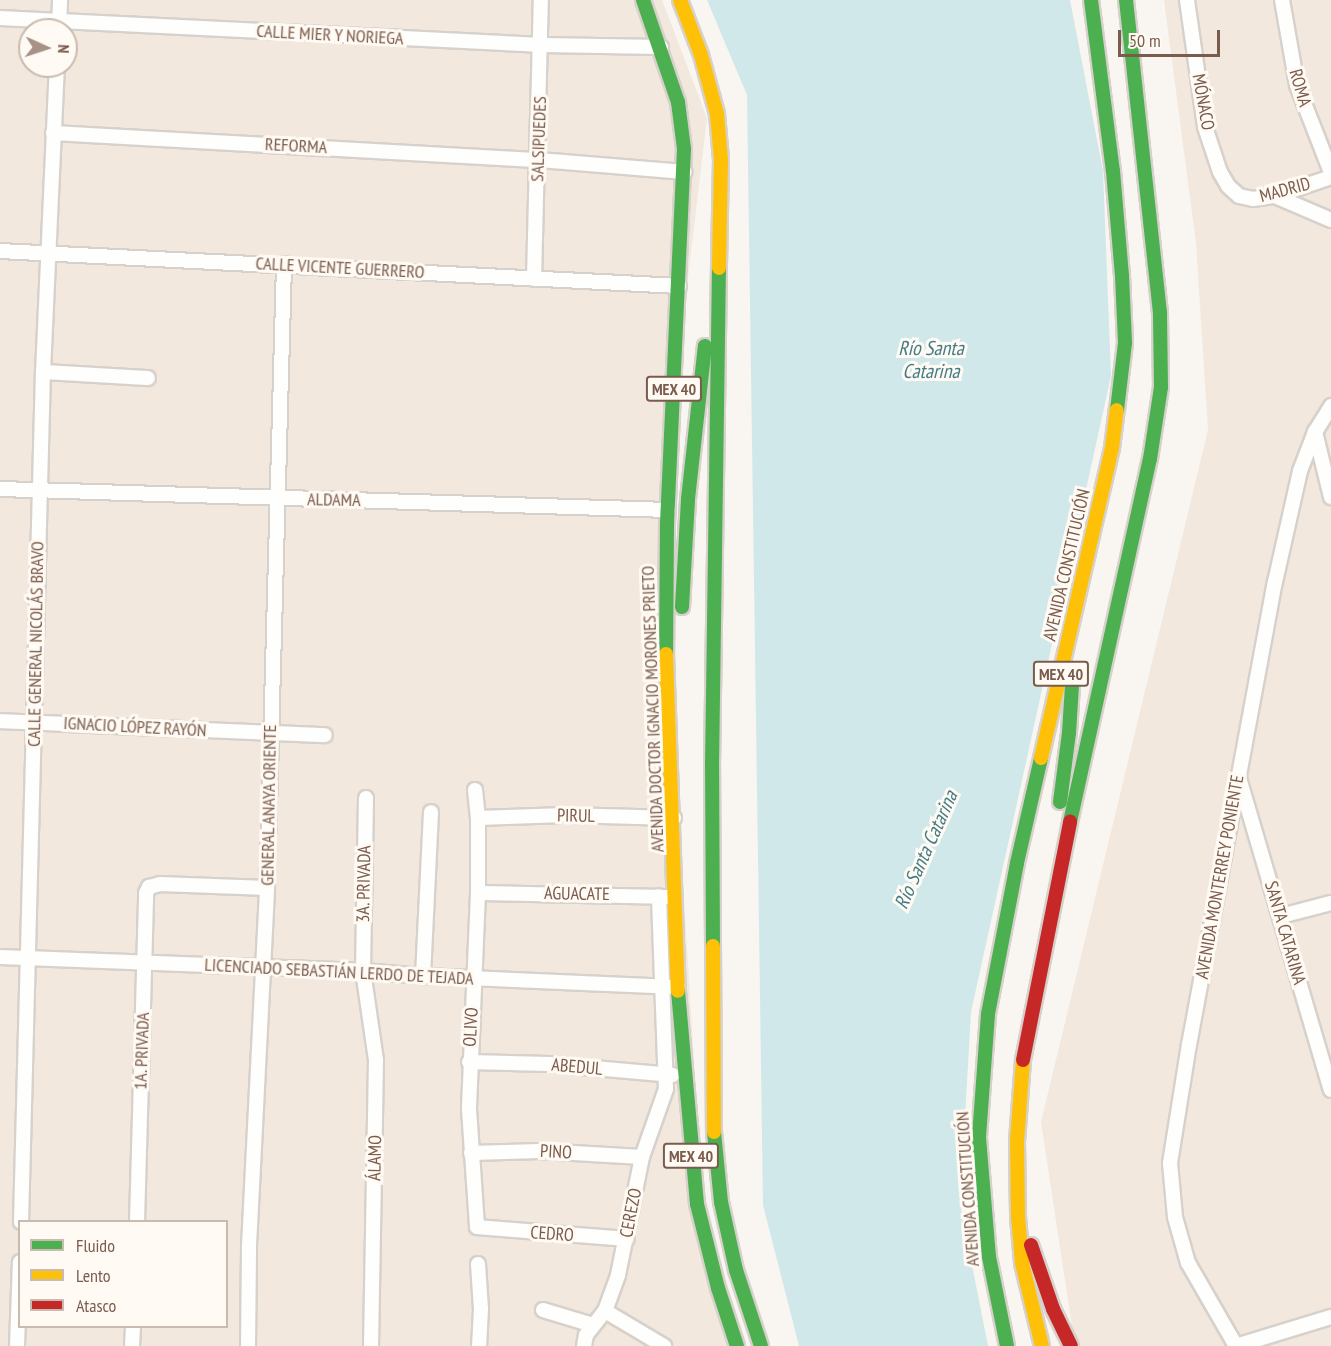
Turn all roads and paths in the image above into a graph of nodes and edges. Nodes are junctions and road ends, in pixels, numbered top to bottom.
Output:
1 (60, 0) edge
2 (541, 0) edge
3 (643, 0) edge
4 (680, 0) edge
5 (1091, 0) edge
6 (1126, 0) edge
7 (1187, 0) edge
8 (1282, 0) edge
9 (0, 18) edge
10 (59, 18) edge
11 (18, 20) edge
12 (78, 26) edge
13 (542, 45) junction
14 (661, 47) junction
15 (56, 78) edge
16 (53, 134) junction
17 (539, 160) junction
18 (684, 172) junction
19 (1331, 172) edge
20 (1331, 177) edge
21 (1239, 196) joint
22 (1275, 196) junction
23 (1331, 220) edge
24 (721, 227) junction
25 (0, 251) edge
26 (49, 253) junction
27 (284, 264) junction
28 (534, 279) junction
29 (679, 286) junction
30 (44, 372) junction
31 (148, 378) dead end
32 (1331, 406) edge
33 (1315, 432) junction
34 (0, 489) edge
35 (40, 490) junction
36 (1331, 496) edge
37 (278, 499) junction
38 (668, 510) junction
39 (1076, 611) junction
40 (0, 721) edge
41 (34, 722) junction
42 (271, 733) junction
43 (326, 735) dead end
44 (1238, 777) junction
45 (671, 783) junction
46 (475, 790) dead end
47 (366, 798) dead end
48 (430, 812) dead end
49 (478, 818) junction
50 (674, 818) junction
51 (267, 888) junction
52 (1056, 888) junction
53 (478, 893) junction
54 (659, 896) junction
55 (676, 897) junction
56 (1331, 903) edge
57 (1281, 916) junction
58 (0, 957) edge
59 (27, 959) junction
60 (145, 963) junction
61 (264, 968) junction
62 (363, 970) junction
63 (423, 976) junction
64 (473, 978) junction
65 (663, 987) junction
66 (678, 987) junction
67 (469, 1062) junction
68 (684, 1074) junction
69 (666, 1075) junction
70 (1331, 1090) edge
71 (471, 1153) junction
72 (642, 1157) junction
73 (1018, 1217) junction
74 (21, 1220) edge
75 (137, 1220) edge
76 (477, 1227) joint
77 (627, 1239) junction
78 (478, 1264) dead end
79 (543, 1310) dead end
80 (605, 1311) junction
81 (1331, 1317) edge
82 (18, 1318) edge
83 (593, 1325) junction
84 (133, 1328) edge
85 (17, 1346) edge
86 (132, 1346) edge
87 (248, 1346) edge
88 (371, 1346) edge
89 (479, 1346) edge
90 (584, 1346) edge
91 (664, 1346) edge
92 (737, 1346) edge
93 (761, 1346) edge
94 (1007, 1346) edge
95 (1042, 1346) edge
96 (1071, 1346) edge
97 (1236, 1346) edge

1 - 10 street
2 - 13 street, SALSIPUEDES
3 - 14 highway, AVENIDA DOCTOR IGNACIO MORONES PRIETO / MEX 40
4 - 24 highway, MEX 40
5 - 39 highway, AVENIDA CONSTITUCIÓN / MEX 40
6 - 52 highway, MEX 40
7 - 21 street, MÓNACO
8 - 19 street, ROMA
9 - 11 street, CALLE MIER Y NORIEGA
12 - 13 street, CALLE MIER Y NORIEGA
13 - 14 street, CALLE MIER Y NORIEGA
13 - 17 street, SALSIPUEDES
14 - 18 highway, AVENIDA DOCTOR IGNACIO MORONES PRIETO / MEX 40
15 - 16 street, CALLE GENERAL NICOLÁS BRAVO
16 - 17 street, REFORMA
16 - 26 street, CALLE GENERAL NICOLÁS BRAVO
17 - 18 street, REFORMA
17 - 28 street, SALSIPUEDES
18 - 29 highway, AVENIDA DOCTOR IGNACIO MORONES PRIETO / MEX 40
20 - 22 street, MADRID
21 - 22 street, MADRID
22 - 23 street
24 - 45 highway
24 - 93 highway, MEX 40
25 - 26 street, CALLE VICENTE GUERRERO
26 - 27 street, CALLE VICENTE GUERRERO
26 - 30 street, CALLE GENERAL NICOLÁS BRAVO
27 - 28 street, CALLE VICENTE GUERRERO
27 - 37 street, GENERAL ANAYA ORIENTE
28 - 29 street, CALLE VICENTE GUERRERO
29 - 38 highway, AVENIDA DOCTOR IGNACIO MORONES PRIETO / MEX 40
30 - 31 street
30 - 35 street, CALLE GENERAL NICOLÁS BRAVO
32 - 33 street, AVENIDA MONTERREY PONIENTE
33 - 36 street
33 - 44 street, AVENIDA MONTERREY PONIENTE
34 - 35 street, ALDAMA
35 - 37 street, ALDAMA
35 - 41 street, CALLE GENERAL NICOLÁS BRAVO
37 - 38 street, ALDAMA
37 - 42 street, GENERAL ANAYA ORIENTE
38 - 45 highway, AVENIDA DOCTOR IGNACIO MORONES PRIETO / MEX 40
39 - 52 highway
39 - 94 highway, AVENIDA CONSTITUCIÓN / MEX 40
40 - 41 street, IGNACIO LÓPEZ RAYÓN
41 - 42 street, IGNACIO LÓPEZ RAYÓN
41 - 59 street, CALLE GENERAL NICOLÁS BRAVO
42 - 43 street, IGNACIO LÓPEZ RAYÓN
42 - 51 street, GENERAL ANAYA ORIENTE
44 - 57 street, SANTA CATARINA
44 - 97 street, AVENIDA MONTERREY PONIENTE
45 - 50 highway, AVENIDA DOCTOR IGNACIO MORONES PRIETO / MEX 40
46 - 49 street, OLIVO
47 - 62 street, 3A. PRIVADA
48 - 63 street
49 - 50 street, PIRUL
49 - 53 street, OLIVO
50 - 55 highway, AVENIDA DOCTOR IGNACIO MORONES PRIETO / MEX 40
51 - 60 street, 1A. PRIVADA
51 - 61 street, GENERAL ANAYA ORIENTE
52 - 73 highway, MEX 40
53 - 54 street, AGUACATE
53 - 64 street, OLIVO
54 - 55 street, AGUACATE
54 - 65 street, CEREZO
55 - 66 highway, AVENIDA DOCTOR IGNACIO MORONES PRIETO / MEX 40
56 - 57 street
57 - 70 street, SANTA CATARINA
58 - 59 street, LICENCIADO SEBASTIÁN LERDO DE TEJADA
59 - 60 street, LICENCIADO SEBASTIÁN LERDO DE TEJADA
59 - 74 street, CALLE GENERAL NICOLÁS BRAVO
60 - 61 street, LICENCIADO SEBASTIÁN LERDO DE TEJADA
60 - 75 street, 1A. PRIVADA
61 - 62 street, LICENCIADO SEBASTIÁN LERDO DE TEJADA
61 - 87 street, GENERAL ANAYA ORIENTE
62 - 63 street, LICENCIADO SEBASTIÁN LERDO DE TEJADA
62 - 88 street, ÁLAMO
63 - 64 street, LICENCIADO SEBASTIÁN LERDO DE TEJADA
64 - 65 street, LICENCIADO SEBASTIÁN LERDO DE TEJADA
64 - 67 street, OLIVO
65 - 66 street, LICENCIADO SEBASTIÁN LERDO DE TEJADA
65 - 69 street, CEREZO
66 - 68 highway, AVENIDA DOCTOR IGNACIO MORONES PRIETO / MEX 40
67 - 69 street, ABEDUL
67 - 71 street, OLIVO
68 - 69 street, ABEDUL
68 - 92 highway, AVENIDA DOCTOR IGNACIO MORONES PRIETO / MEX 40
69 - 72 street, CEREZO
71 - 72 street, PINO
71 - 76 street, OLIVO
72 - 77 street, CEREZO
73 - 95 highway, MEX 40
73 - 96 highway
76 - 77 street, CEDRO
77 - 80 street, CEREZO
78 - 89 street
79 - 83 street
80 - 83 street, CEREZO
80 - 91 street
81 - 97 street
82 - 85 street
83 - 90 street, CEREZO
84 - 86 street

